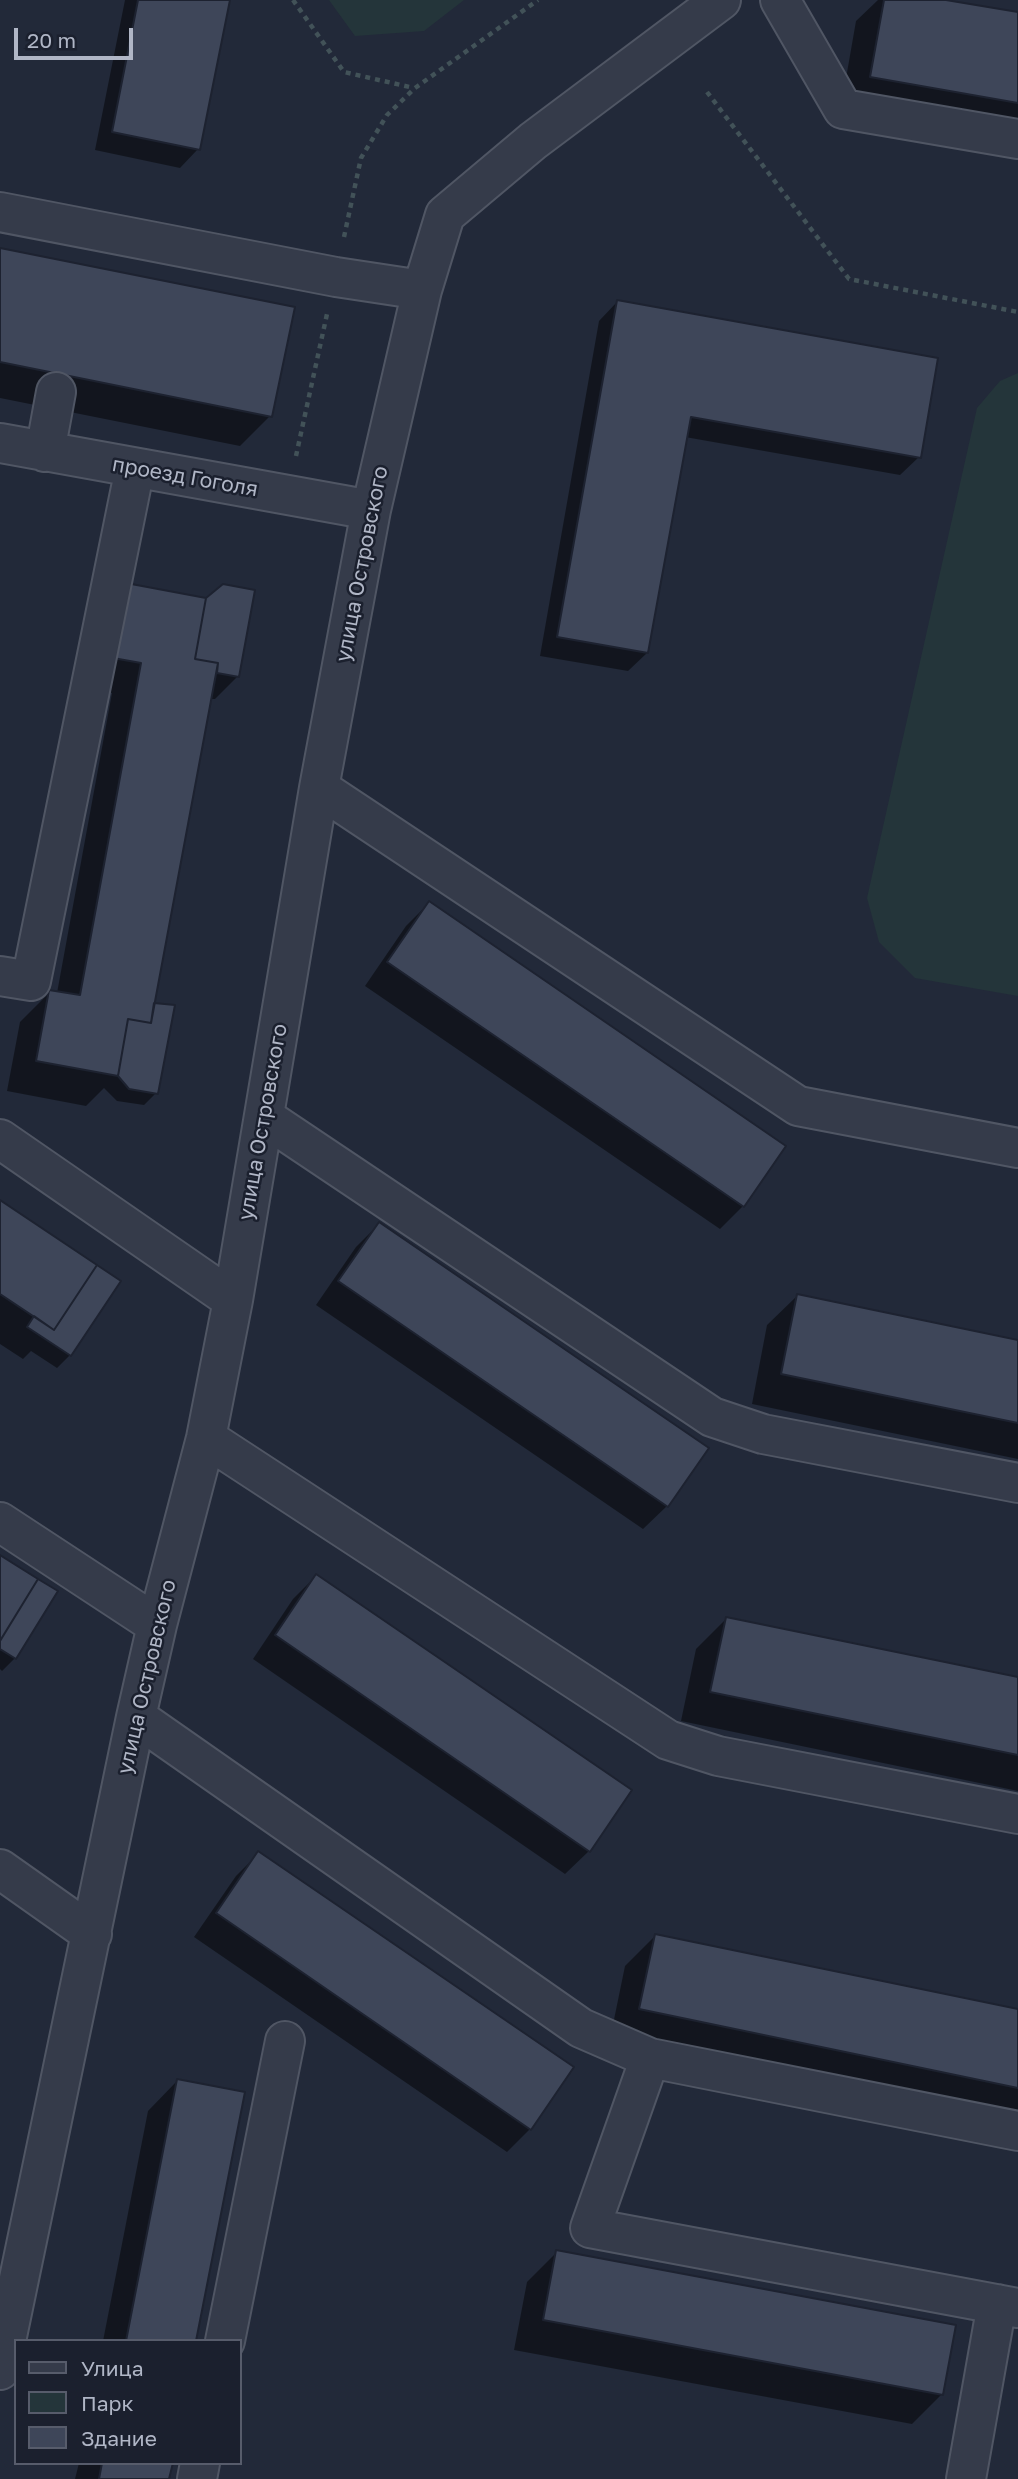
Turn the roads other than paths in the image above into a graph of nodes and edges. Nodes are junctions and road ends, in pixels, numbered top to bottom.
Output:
1 (721, 0) edge
2 (780, 0) edge
3 (1018, 139) edge
4 (0, 212) edge
5 (422, 290) junction
6 (56, 393) dead end
7 (1, 446) edge
8 (45, 452) junction
9 (135, 468) junction
10 (371, 510) junction
11 (319, 788) junction
12 (0, 976) edge
13 (264, 1117) junction
14 (0, 1139) edge
15 (1018, 1148) edge
16 (233, 1300) junction
17 (206, 1438) junction
18 (1018, 1483) edge
19 (0, 1522) edge
20 (157, 1625) junction
21 (136, 1717) junction
22 (1018, 1814) edge
23 (0, 1869) edge
24 (92, 1934) junction
25 (285, 2041) dead end
26 (650, 2058) junction
27 (1018, 2131) edge
28 (1007, 2306) edge
29 (225, 2339) edge
30 (0, 2370) edge
31 (965, 2479) edge

1 - 5 street, улица Островского
2 - 3 street
4 - 5 street
5 - 10 street, улица Островского
6 - 8 street
7 - 8 street, проезд Гоголя
8 - 9 street, проезд Гоголя
9 - 10 street, проезд Гоголя
9 - 12 street
10 - 11 street, улица Островского
11 - 13 street, улица Островского
11 - 15 street
13 - 16 street, улица Островского
13 - 18 street
14 - 16 street
16 - 17 street, улица Островского
17 - 20 street, улица Островского
17 - 22 street
19 - 20 street
20 - 21 street, улица Островского
21 - 24 street, улица Островского
21 - 26 street
23 - 24 street
24 - 30 street, улица Островского
25 - 29 street
26 - 27 street
26 - 28 street
28 - 31 street

